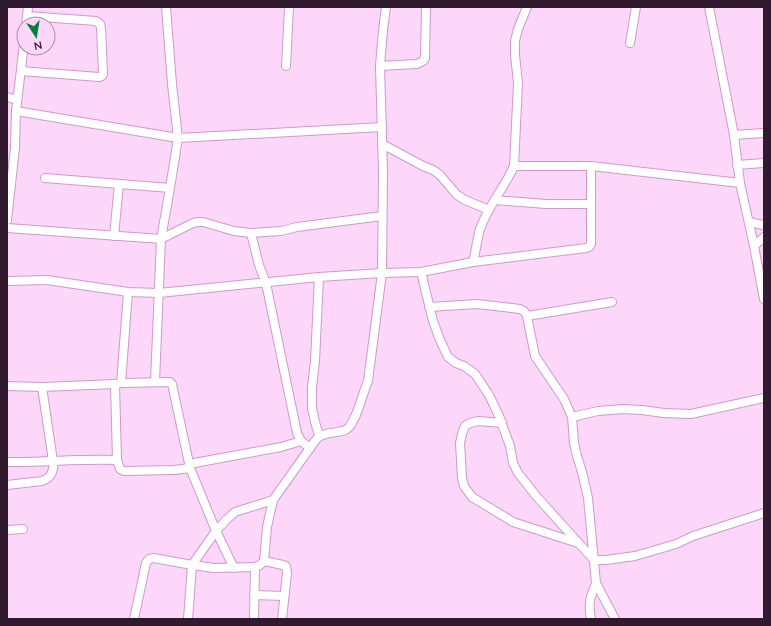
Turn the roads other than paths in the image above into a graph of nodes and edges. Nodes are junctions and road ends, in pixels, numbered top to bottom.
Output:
1 (166, 7) edge
2 (289, 7) edge
3 (386, 7) edge
4 (426, 7) edge
5 (527, 7) edge
6 (636, 7) edge
7 (709, 7) edge
8 (56, 18) edge
9 (630, 43) dead end
10 (23, 56) edge
11 (286, 66) dead end
12 (380, 66) junction
13 (21, 71) junction
14 (7, 97) edge
15 (17, 100) junction
16 (16, 111) junction
17 (382, 127) junction
18 (764, 133) edge
19 (734, 135) junction
20 (178, 138) junction
21 (382, 144) junction
22 (11, 148) edge
23 (764, 164) edge
24 (737, 165) junction
25 (514, 166) junction
26 (591, 166) junction
27 (45, 178) dead end
28 (740, 183) junction
29 (119, 184) junction
30 (170, 188) junction
31 (495, 200) junction
32 (591, 204) junction
33 (489, 210) junction
34 (382, 216) junction
35 (7, 220) edge
36 (749, 222) junction
37 (764, 225) edge
38 (7, 228) edge
39 (251, 233) junction
40 (114, 236) junction
41 (764, 237) edge
42 (161, 239) junction
43 (754, 246) junction
44 (473, 262) junction
45 (421, 272) junction
46 (382, 273) junction
47 (319, 277) junction
48 (7, 281) edge
49 (266, 283) junction
50 (128, 292) junction
51 (159, 293) junction
52 (764, 299) edge
53 (612, 302) dead end
54 (429, 307) junction
55 (527, 316) junction
56 (155, 382) junction
57 (118, 384) junction
58 (7, 386) edge
59 (42, 387) junction
60 (764, 398) edge
61 (572, 417) junction
62 (502, 423) junction
63 (319, 436) junction
64 (301, 441) junction
65 (310, 448) junction
66 (117, 460) junction
67 (7, 462) edge
68 (53, 462) junction
69 (190, 466) junction
70 (7, 485) edge
71 (273, 500) junction
72 (764, 513) edge
73 (23, 529) dead end
74 (7, 530) edge
75 (216, 531) junction
76 (578, 543) junction
77 (594, 560) junction
78 (264, 561) junction
79 (192, 565) junction
80 (255, 567) junction
81 (234, 568) junction
82 (596, 583) junction
83 (254, 595) junction
84 (284, 596) junction
85 (134, 619) edge
86 (188, 619) edge
87 (254, 619) edge
88 (282, 619) edge
89 (591, 619) edge
90 (615, 619) edge

1 - 20 street
2 - 11 street
3 - 12 street
4 - 12 street
5 - 25 street
6 - 9 street
7 - 19 street
8 - 13 street
10 - 13 street
12 - 17 street
13 - 15 street
14 - 15 street
15 - 16 street
16 - 20 street
16 - 22 street
17 - 20 street
17 - 21 street
18 - 19 street
19 - 24 street
20 - 30 street
21 - 33 street
21 - 34 street
22 - 35 street
23 - 24 street
24 - 28 street
25 - 26 street
25 - 31 street
26 - 28 street
26 - 32 street
27 - 29 street
28 - 36 street
29 - 30 street
29 - 40 street
30 - 42 street
31 - 32 street
31 - 33 street
32 - 44 street
33 - 44 street
34 - 39 street
34 - 46 street
36 - 37 street
36 - 43 street
38 - 40 street
39 - 42 street
39 - 49 street
40 - 42 street
41 - 43 street
42 - 51 street
43 - 52 street
44 - 45 street
45 - 46 street
45 - 54 street
46 - 47 street
46 - 63 street
47 - 49 street
47 - 63 street
48 - 50 street
49 - 51 street
49 - 64 street
50 - 51 street
50 - 57 street
51 - 56 street
53 - 55 street
54 - 55 street
54 - 62 street
55 - 61 street
56 - 57 street
56 - 69 street
57 - 59 street
57 - 66 street
58 - 59 street
59 - 68 street
60 - 61 street
61 - 77 street
62 - 76 street
62 - 76 street
63 - 65 street
64 - 65 street
64 - 69 street
65 - 71 street
66 - 68 street
66 - 69 street
67 - 68 street
68 - 70 street
69 - 75 street
71 - 75 street
71 - 78 street
72 - 77 street
73 - 74 street
75 - 79 street
75 - 81 street
76 - 77 street
77 - 82 street
78 - 80 street
78 - 84 street
79 - 81 street
79 - 85 street
79 - 86 street
80 - 81 street
80 - 83 street
82 - 89 street
82 - 90 street
83 - 84 street
83 - 87 street
84 - 88 street

